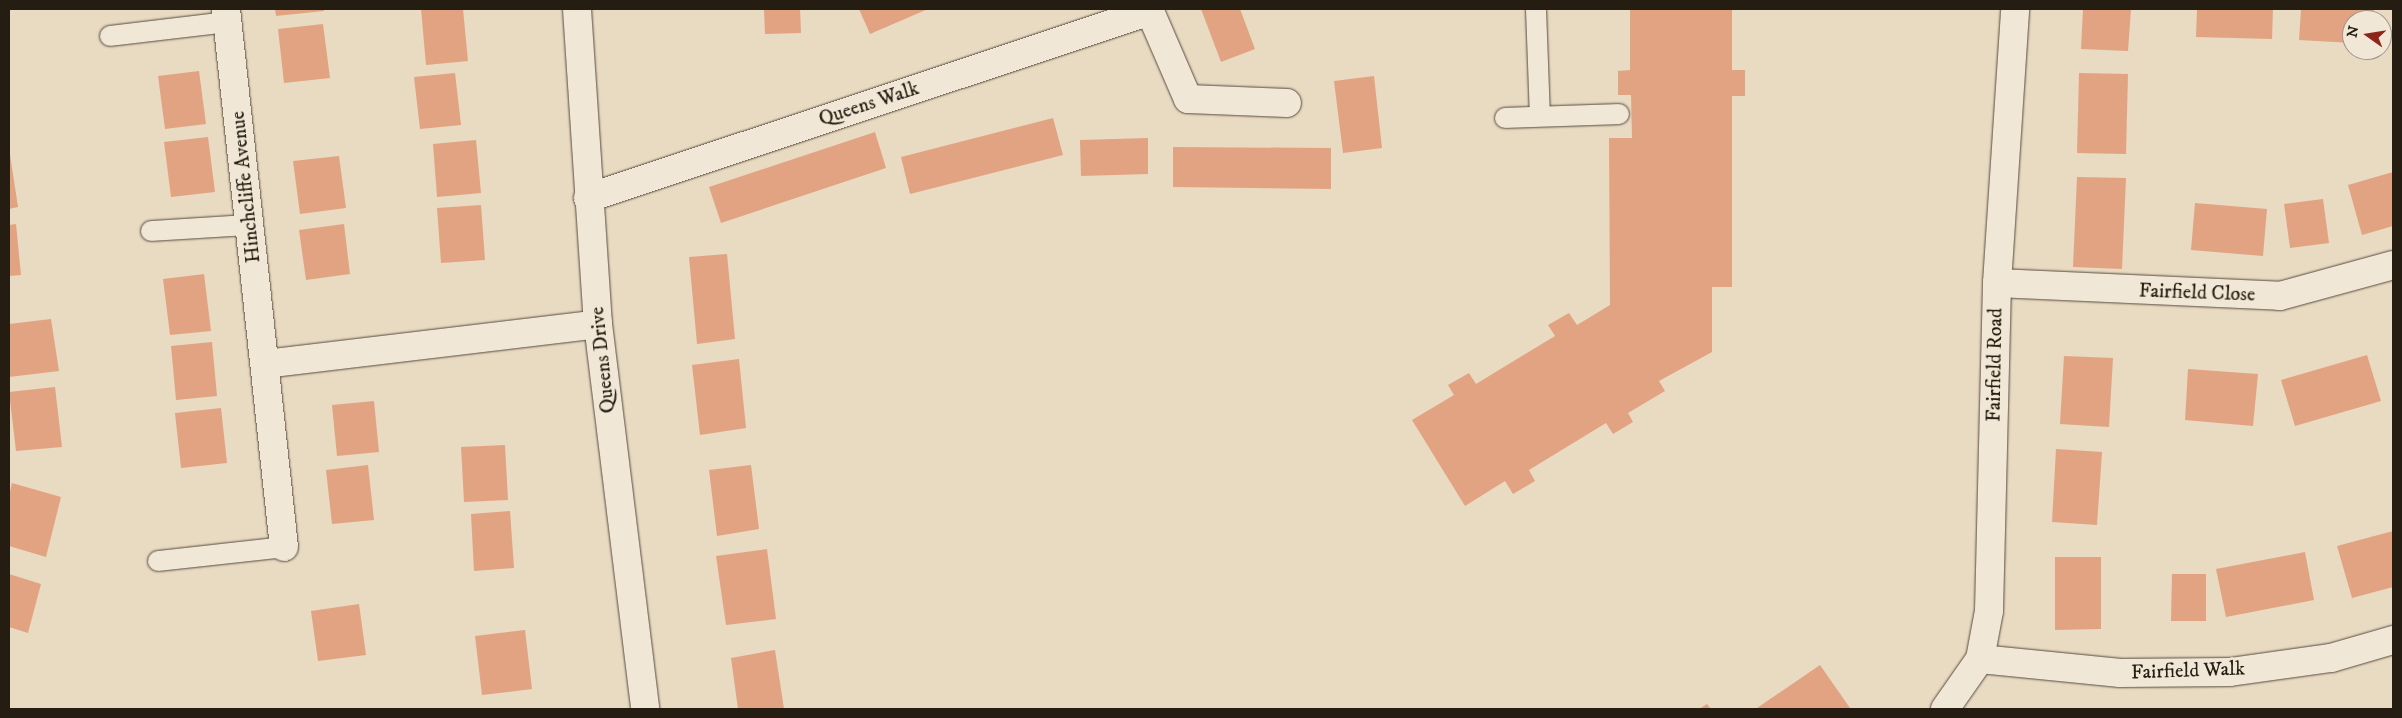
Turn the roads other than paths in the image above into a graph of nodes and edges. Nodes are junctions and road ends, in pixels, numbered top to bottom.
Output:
1 (577, 9) edge
2 (1536, 9) edge
3 (2015, 9) edge
4 (1149, 10) edge
5 (227, 15) edge
6 (110, 36) dead end
7 (1287, 103) dead end
8 (1619, 114) dead end
9 (1540, 116) junction
10 (1505, 118) dead end
11 (588, 198) junction
12 (250, 225) junction
13 (151, 231) dead end
14 (2393, 265) edge
15 (1997, 283) junction
16 (598, 324) junction
17 (266, 364) junction
18 (284, 547) joint
19 (158, 561) dead end
20 (2393, 640) edge
21 (1980, 659) junction
22 (645, 709) edge
23 (1945, 709) edge

1 - 11 street, Queens Drive
2 - 9 lane
3 - 15 street, Fairfield Road
4 - 7 street
4 - 11 street, Queens Walk
5 - 6 lane
5 - 12 street, Hinchcliffe Avenue
8 - 9 lane
9 - 10 lane
11 - 16 street, Queens Drive
12 - 13 lane
12 - 17 street, Hinchcliffe Avenue
14 - 15 street, Fairfield Close
15 - 21 street, Fairfield Road
16 - 17 street
16 - 22 street, Queens Drive
17 - 18 street, Hinchcliffe Avenue
18 - 19 lane
20 - 21 street, Fairfield Walk
21 - 23 street, Fairfield Road

